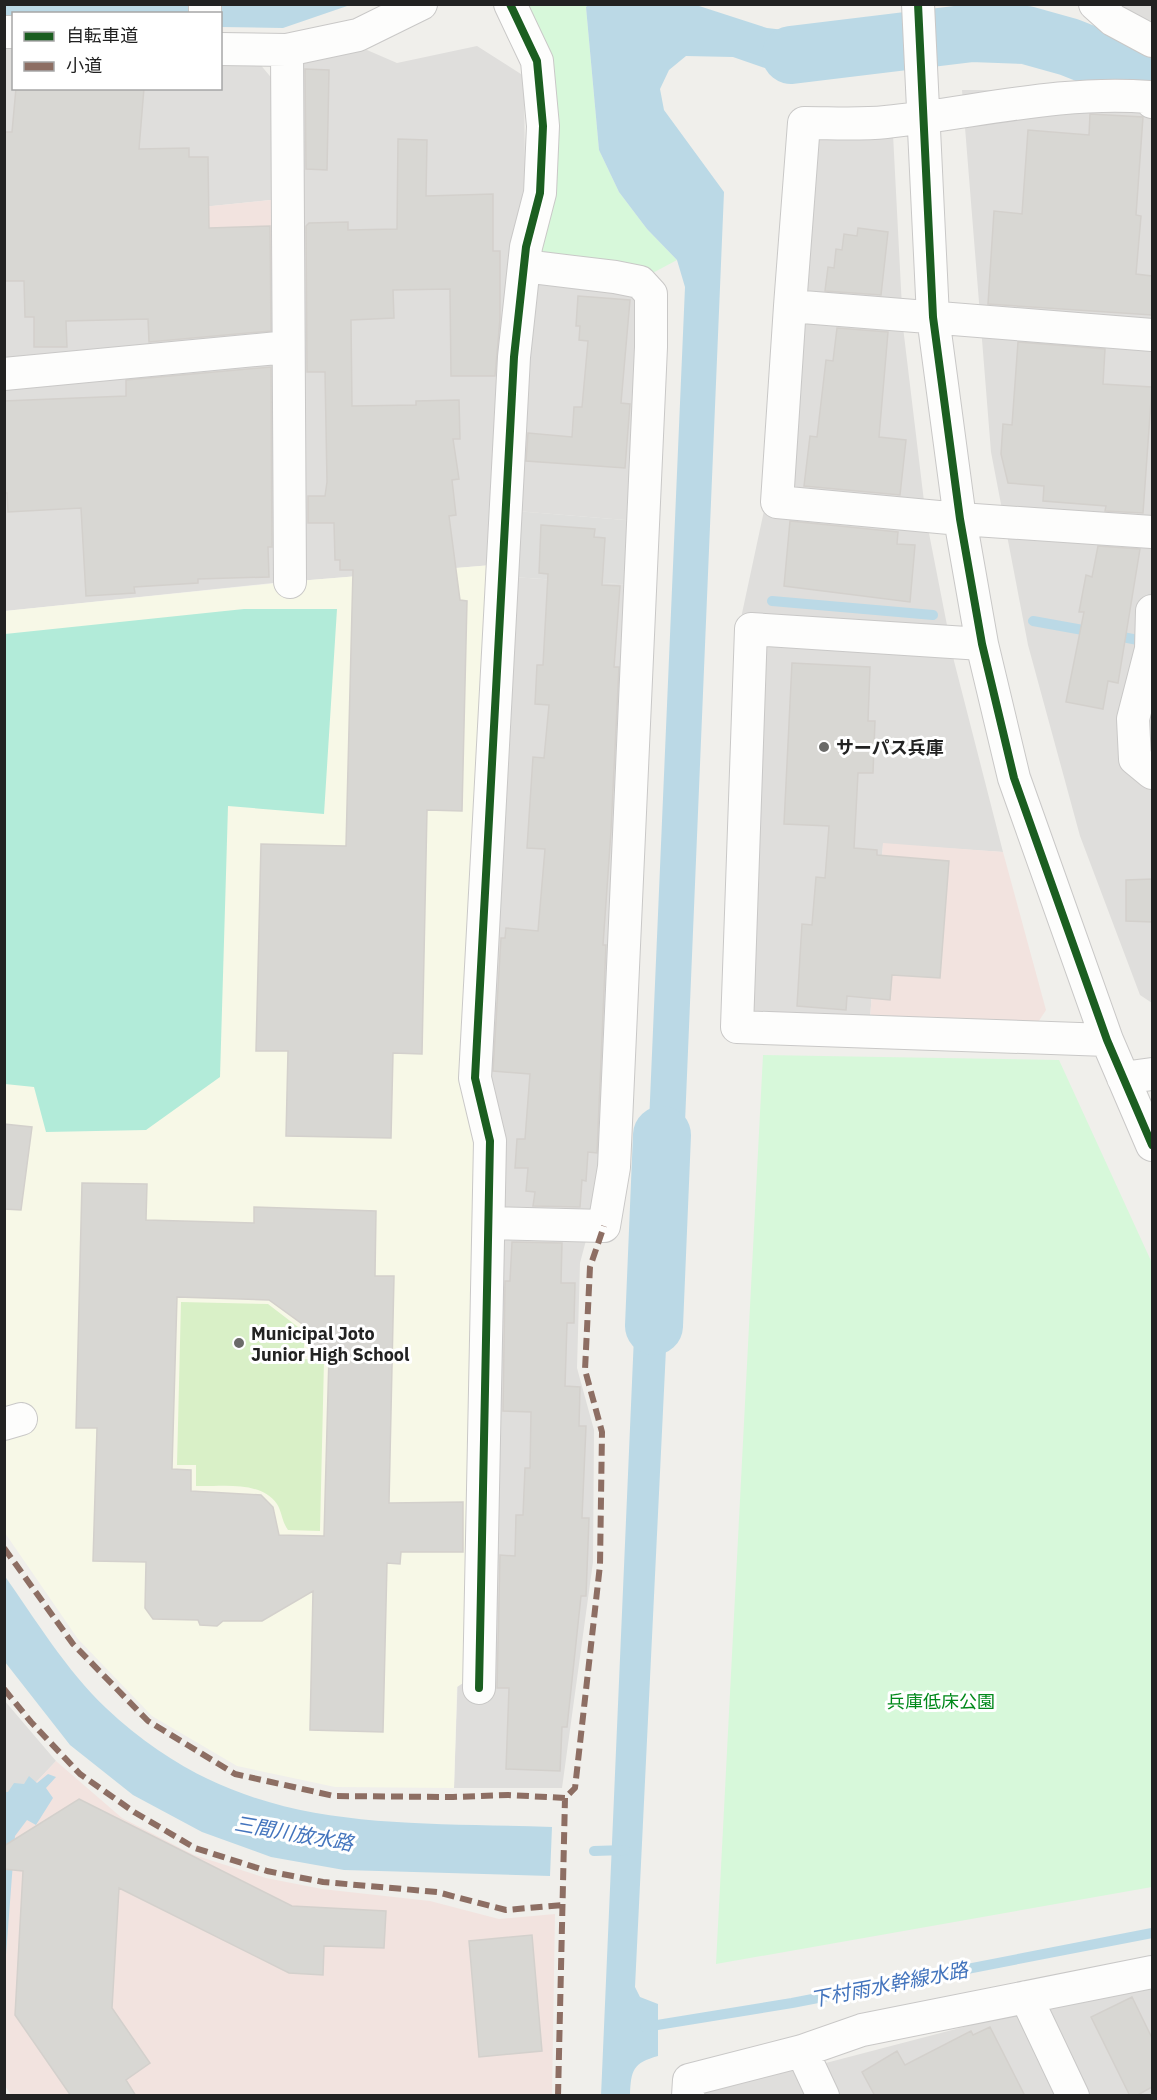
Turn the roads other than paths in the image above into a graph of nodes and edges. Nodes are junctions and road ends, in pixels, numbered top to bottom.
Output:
1 (421, 4) edge
2 (510, 4) edge
3 (918, 4) edge
4 (1095, 4) edge
5 (1152, 41) edge
6 (222, 49) edge
7 (287, 50) junction
8 (1151, 95) edge
9 (922, 106) junction
10 (524, 266) junction
11 (790, 306) junction
12 (933, 317) junction
13 (1152, 335) edge
14 (288, 347) junction
15 (4, 374) edge
16 (960, 519) junction
17 (1152, 532) edge
18 (290, 582) dead end
19 (1152, 611) edge
20 (982, 644) junction
21 (1152, 649) edge
22 (1152, 773) edge
23 (1107, 1040) junction
24 (1138, 1076) edge
25 (1152, 1144) edge
26 (489, 1223) junction
27 (478, 1688) dead end
28 (1152, 1972) edge
29 (1026, 1997) junction
30 (802, 2052) junction
31 (688, 2096) edge
32 (823, 2096) edge
33 (1073, 2096) edge

1 - 7 street
2 - 10 street
3 - 9 street
4 - 5 street
6 - 7 street
7 - 14 street
8 - 9 street
9 - 11 street
9 - 12 street
10 - 26 street
10 - 26 street
11 - 12 street
11 - 16 street
12 - 13 street
12 - 16 street
14 - 15 street
14 - 18 street
16 - 17 street
16 - 20 street
19 - 21 street
20 - 23 street
20 - 23 street
21 - 22 street
23 - 24 street
24 - 25 street
26 - 27 street
28 - 29 street
29 - 30 street
29 - 33 street
30 - 31 street
30 - 32 street

